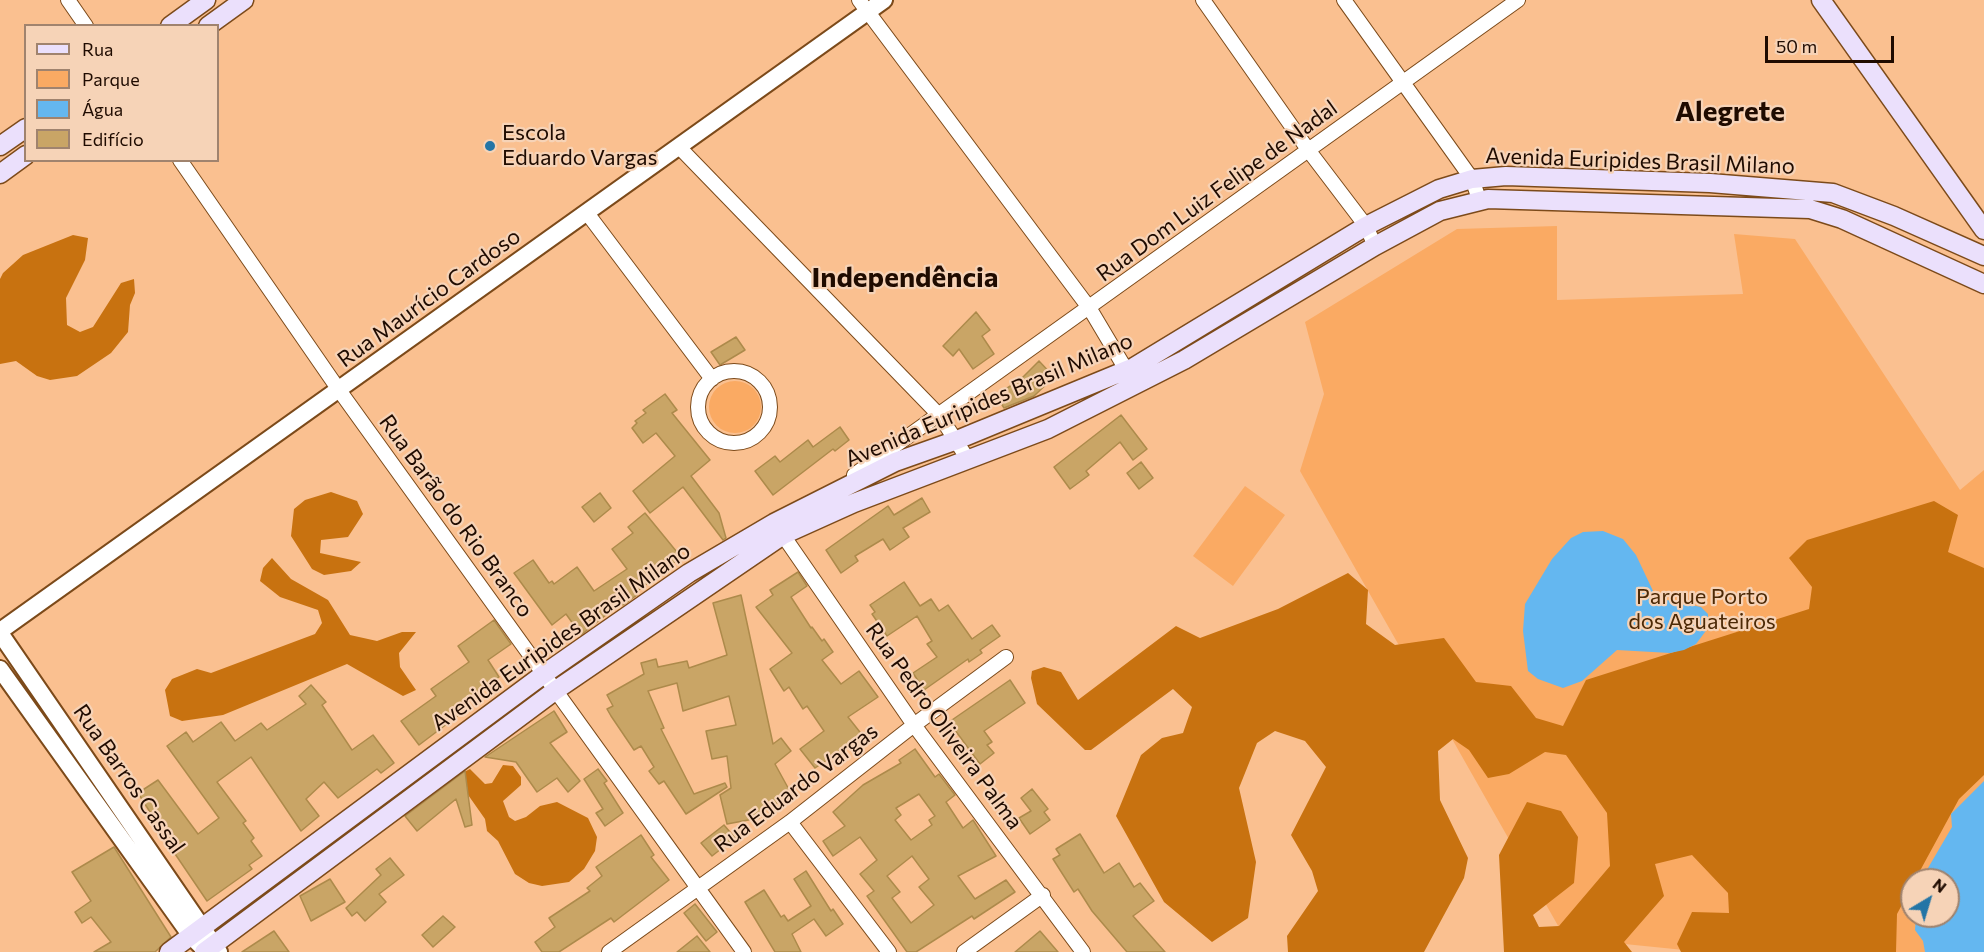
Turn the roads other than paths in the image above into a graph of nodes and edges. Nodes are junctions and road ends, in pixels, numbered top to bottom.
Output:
1 (68, 0) edge
2 (206, 0) edge
3 (244, 0) edge
4 (884, 0) edge
5 (1203, 0) edge
6 (1344, 0) edge
7 (1518, 0) edge
8 (1821, 0) edge
9 (863, 6) edge
10 (85, 24) edge
11 (173, 24) edge
12 (211, 24) edge
13 (1404, 82) junction
14 (24, 129) edge
15 (0, 146) edge
16 (679, 147) junction
17 (1309, 151) junction
18 (24, 157) edge
19 (181, 162) edge
20 (0, 174) edge
21 (1472, 179) junction
22 (1642, 180) junction
23 (1479, 200) junction
24 (1641, 203) junction
25 (1971, 212) junction
26 (587, 213) junction
27 (1366, 226) junction
28 (1984, 230) edge
29 (1947, 241) junction
30 (1375, 246) junction
31 (1984, 256) edge
32 (1984, 284) edge
33 (1090, 309) junction
34 (1131, 377) junction
35 (712, 379) junction
36 (339, 390) junction
37 (940, 416) junction
38 (957, 440) junction
39 (967, 458) junction
40 (895, 462) junction
41 (901, 484) junction
42 (812, 504) junction
43 (778, 529) junction
44 (0, 632) edge
45 (1006, 657) dead end
46 (0, 669) edge
47 (544, 674) junction
48 (556, 690) junction
49 (914, 724) junction
50 (85, 755) junction
51 (69, 766) junction
52 (373, 801) junction
53 (386, 817) junction
54 (790, 822) junction
55 (697, 888) junction
56 (1043, 895) junction
57 (197, 932) junction
58 (210, 950) edge
59 (169, 952) edge
60 (609, 952) edge
61 (744, 952) edge
62 (889, 952) edge
63 (964, 952) edge
64 (1083, 952) edge

1 - 10 street
2 - 11 main road
3 - 12 main road
4 - 9 street, Rua Maurício Cardoso
5 - 17 street
6 - 13 street
7 - 13 street, Rua Dom Luiz Felipe de Nadal
8 - 25 main road
9 - 16 street, Rua Maurício Cardoso
9 - 33 street
13 - 17 street, Rua Dom Luiz Felipe de Nadal
13 - 21 street
14 - 15 main road
16 - 26 street, Rua Maurício Cardoso
16 - 37 street
17 - 27 street
17 - 33 street, Rua Dom Luiz Felipe de Nadal
18 - 20 main road
19 - 36 street, Rua Barão do Rio Branco
21 - 22 main road, Avenida Euripides Brasil Milano
21 - 23 street
21 - 27 main road, Avenida Euripides Brasil Milano
22 - 24 main road
22 - 29 main road, Avenida Euripides Brasil Milano
23 - 24 main road, Avenida Euripides Brasil Milano
23 - 30 main road, Avenida Euripides Brasil Milano
24 - 32 main road, Avenida Euripides Brasil Milano
25 - 28 main road
25 - 29 main road
26 - 35 street
26 - 36 street, Rua Maurício Cardoso
27 - 30 street
27 - 34 main road, Avenida Euripides Brasil Milano
29 - 31 main road, Avenida Euripides Brasil Milano
30 - 34 main road, Avenida Euripides Brasil Milano
33 - 34 street
33 - 37 street, Rua Dom Luiz Felipe de Nadal
34 - 38 main road, Avenida Euripides Brasil Milano
34 - 39 main road, Avenida Euripides Brasil Milano
35 - 35 street
36 - 44 street, Rua Maurício Cardoso
36 - 47 street, Rua Barão do Rio Branco
37 - 38 street
37 - 40 street, Rua Dom Luiz Felipe de Nadal
37 - 42 street, Rua Dom Luiz Felipe de Nadal
38 - 39 street
38 - 40 main road, Avenida Euripides Brasil Milano
39 - 41 main road, Avenida Euripides Brasil Milano
40 - 41 street
40 - 42 main road, Avenida Euripides Brasil Milano
41 - 43 main road, Avenida Euripides Brasil Milano
42 - 43 main road, Avenida Euripides Brasil Milano
43 - 47 main road, Avenida Euripides Brasil Milano
43 - 48 main road, Avenida Euripides Brasil Milano
43 - 49 street, Rua Pedro Oliveira Palma
44 - 50 street, Rua Barros Cassal
45 - 49 street, Rua Eduardo Vargas
46 - 51 street, Rua Barros Cassal
47 - 48 street, Rua Barão do Rio Branco
47 - 52 main road, Avenida Euripides Brasil Milano
48 - 53 main road, Avenida Euripides Brasil Milano
48 - 55 street, Rua Barão do Rio Branco
49 - 54 street, Rua Eduardo Vargas
49 - 56 street, Rua Pedro Oliveira Palma
50 - 51 street
50 - 57 street, Rua Barros Cassal
51 - 57 street, Rua Barros Cassal
52 - 53 main road
52 - 57 main road, Avenida Euripides Brasil Milano
53 - 58 main road, Avenida Euripides Brasil Milano
54 - 55 street, Rua Eduardo Vargas
54 - 62 street
55 - 60 street, Rua Eduardo Vargas
55 - 61 street, Rua Barão do Rio Branco
56 - 63 street
56 - 64 street, Rua Pedro Oliveira Palma
57 - 58 street, Rua Barros Cassal
57 - 59 main road, Avenida Euripides Brasil Milano

